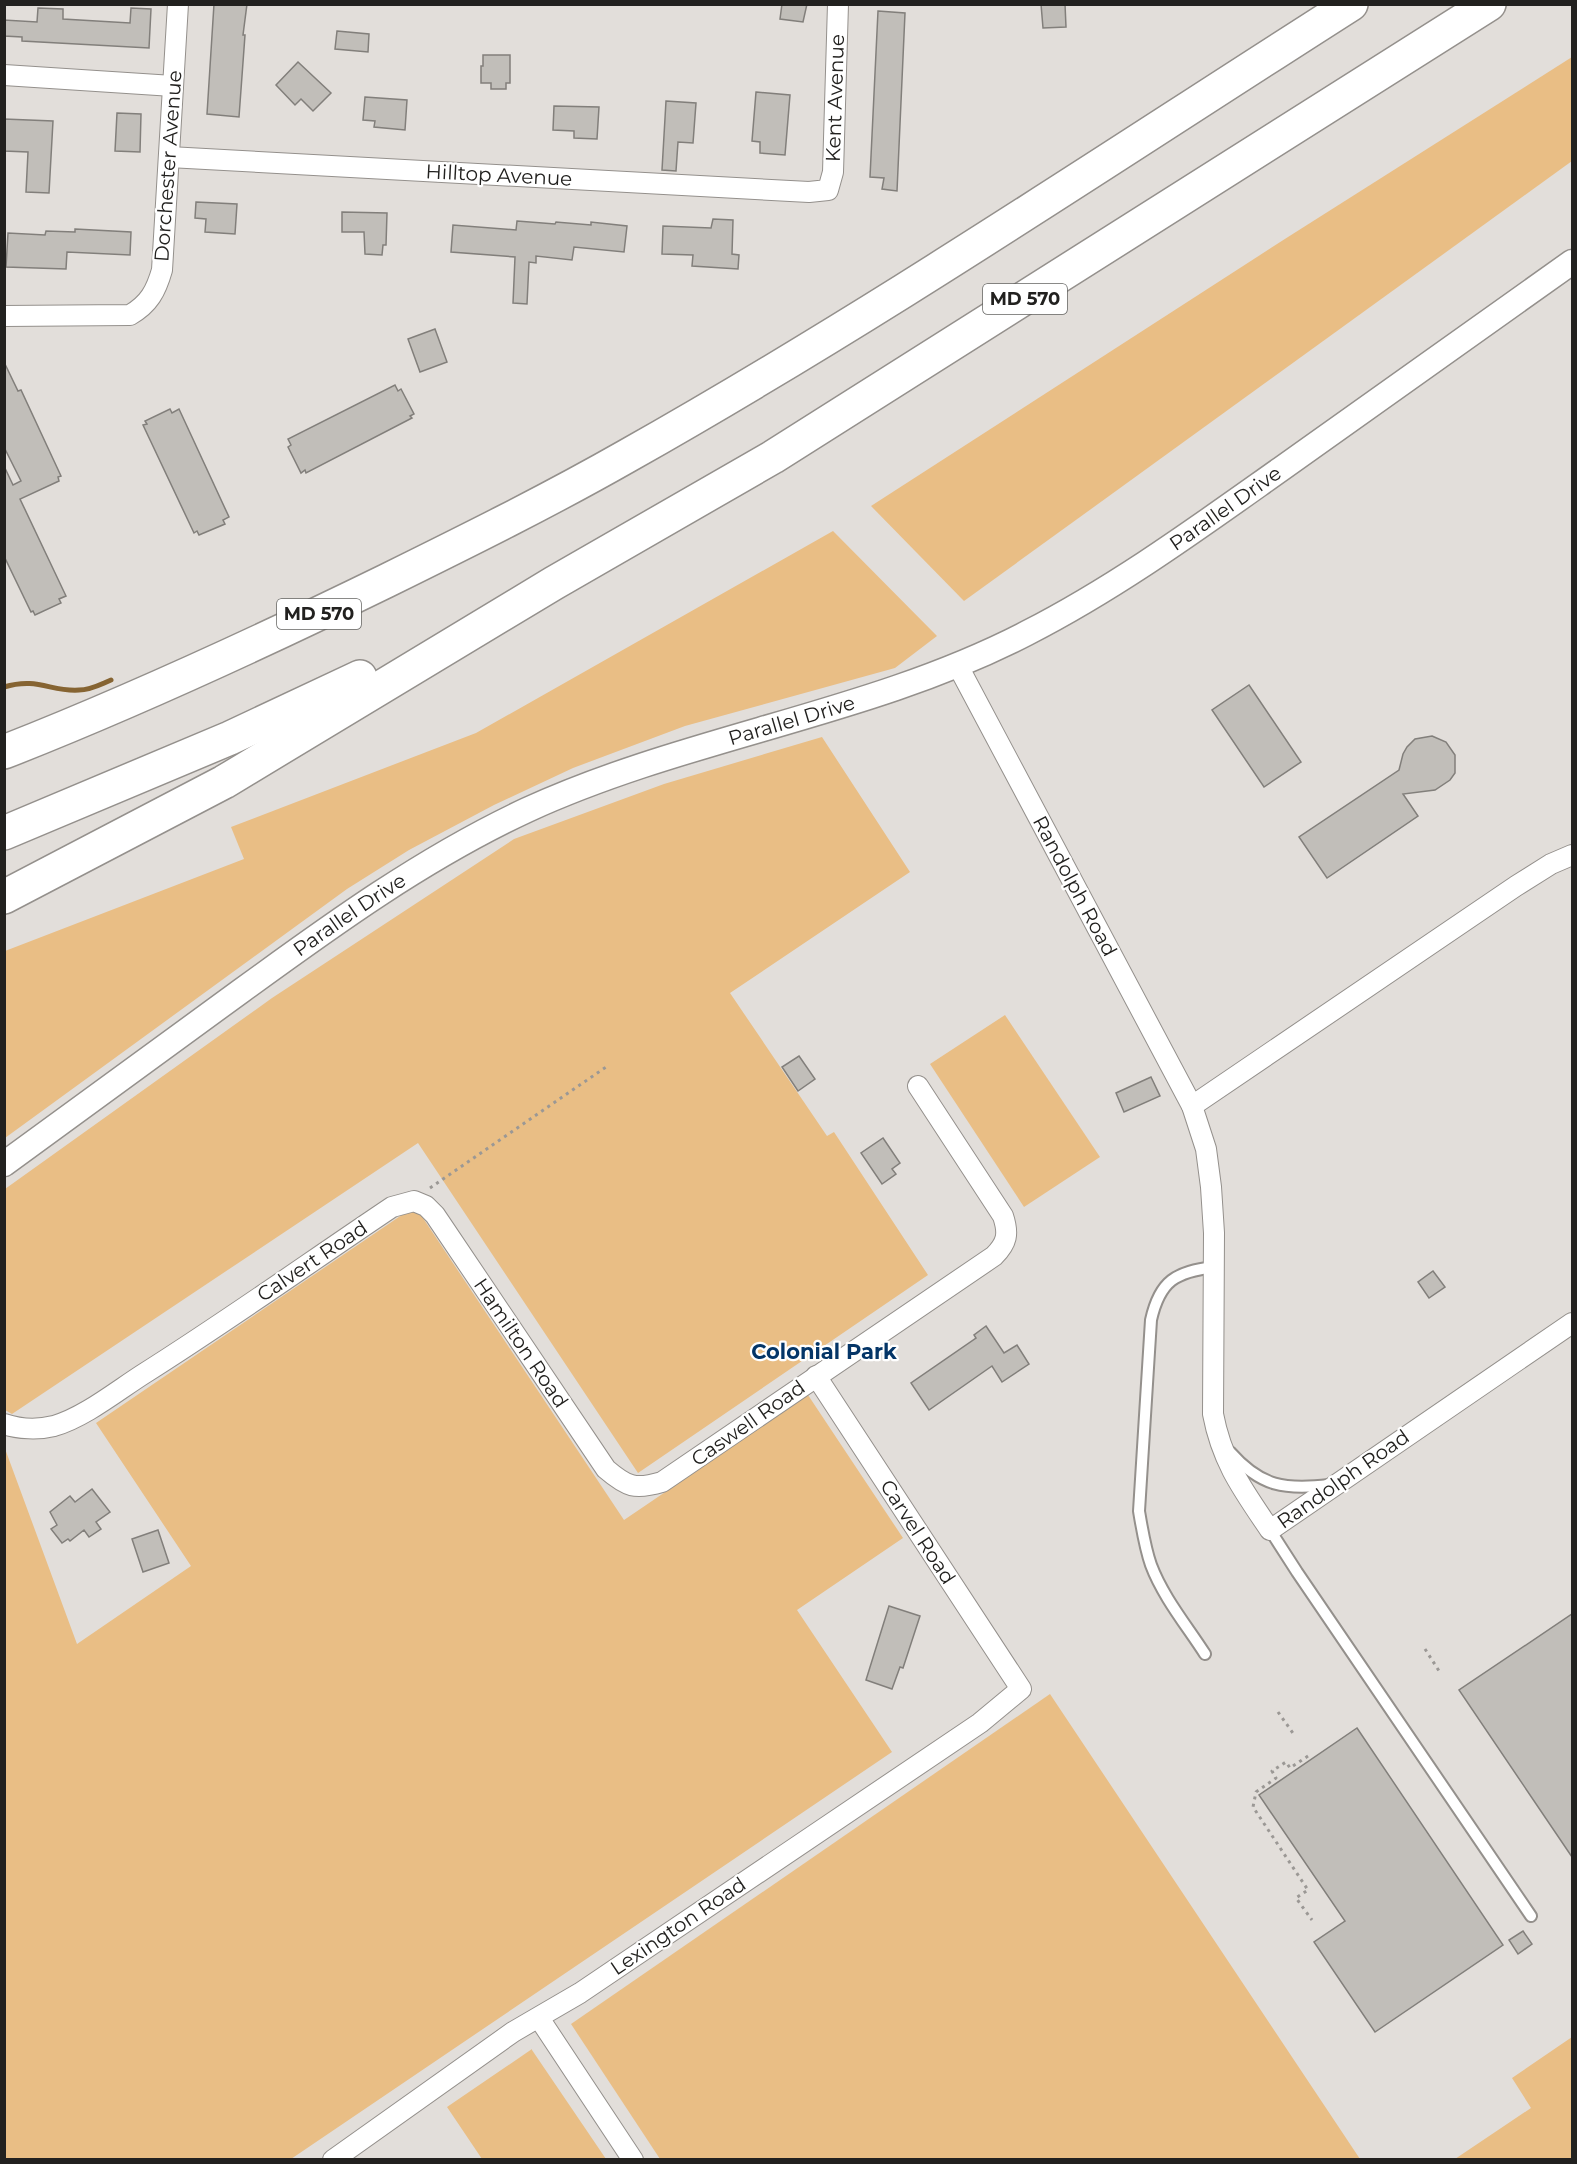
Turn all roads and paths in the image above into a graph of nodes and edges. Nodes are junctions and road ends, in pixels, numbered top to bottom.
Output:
1 (178, 4) edge
2 (838, 4) edge
3 (1351, 4) edge
4 (1489, 4) edge
5 (4, 75) edge
6 (173, 86) junction
7 (169, 157) junction
8 (828, 190) joint
9 (1572, 262) edge
10 (4, 316) edge
11 (554, 583) junction
12 (958, 666) junction
13 (4, 752) edge
14 (4, 833) edge
15 (1572, 855) edge
16 (4, 897) edge
17 (609, 1065) dead end
18 (918, 1086) dead end
19 (1192, 1106) junction
20 (4, 1164) edge
21 (414, 1200) junction
22 (1214, 1267) junction
23 (1572, 1323) edge
24 (816, 1376) junction
25 (4, 1424) edge
26 (1218, 1439) junction
27 (1335, 1484) junction
28 (629, 1486) joint
29 (1270, 1530) junction
30 (1425, 1649) dead end
31 (1205, 1654) dead end
32 (1441, 1674) dead end
33 (1021, 1689) joint
34 (1278, 1712) dead end
35 (1295, 1736) dead end
36 (1308, 1756) dead end
37 (1531, 1916) dead end
38 (1312, 1920) dead end
39 (539, 2018) junction
40 (333, 2160) edge
41 (633, 2160) edge

1 - 6 street, Dorchester Avenue
2 - 8 street, Kent Avenue
3 - 13 highway, MD 570
4 - 11 highway, MD 570
5 - 6 street
6 - 7 street, Dorchester Avenue
7 - 8 street, Hilltop Avenue
7 - 10 street, Dorchester Avenue
9 - 12 street, Parallel Drive
11 - 14 highway, MD 570
11 - 16 highway
12 - 19 street, Randolph Road
12 - 20 street, Parallel Drive
15 - 19 street
17 - 21 path
18 - 24 street, Caswell Road
19 - 22 street, Randolph Road
21 - 25 street, Calvert Road
21 - 28 street, Hamilton Road
22 - 26 street, Randolph Road
22 - 31 lane
23 - 27 street, Randolph Road
24 - 28 street, Caswell Road
24 - 33 street, Carvel Road
26 - 27 lane
26 - 29 street, Randolph Road
27 - 29 street, Randolph Road
29 - 37 lane
30 - 32 path
33 - 39 street, Lexington Road
34 - 35 path
36 - 38 path
39 - 40 street, Lexington Road
39 - 41 street

